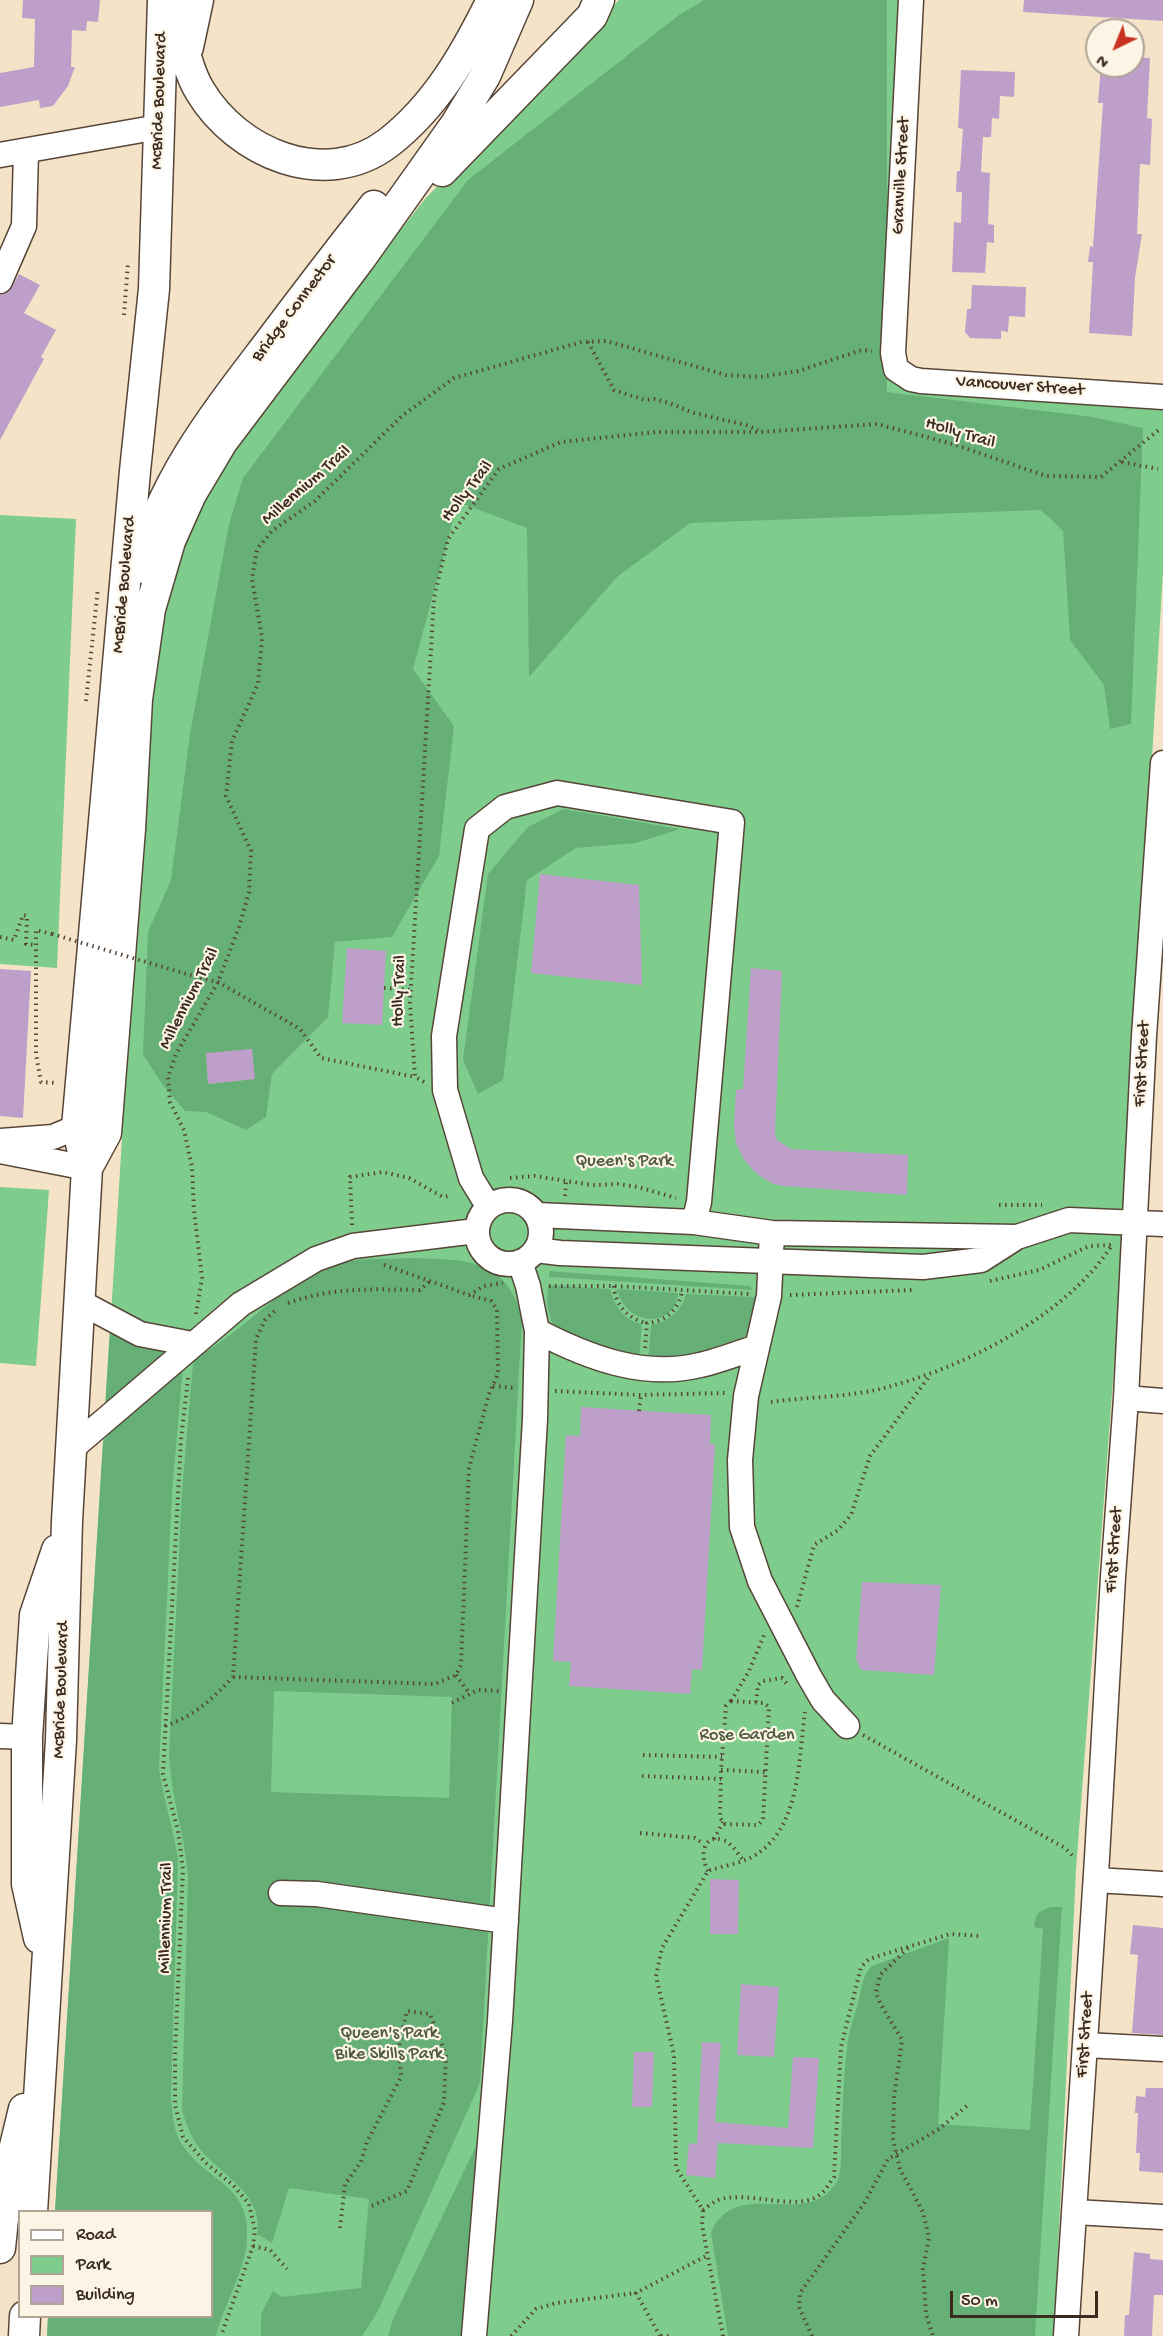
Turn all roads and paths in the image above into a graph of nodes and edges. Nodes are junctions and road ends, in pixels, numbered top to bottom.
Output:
1 (163, 0) edge
2 (172, 0) edge
3 (198, 0) edge
4 (494, 0) edge
5 (518, 0) edge
6 (598, 0) edge
7 (911, 0) edge
8 (187, 56) junction
9 (159, 127) junction
10 (26, 151) junction
11 (0, 155) edge
12 (360, 258) junction
13 (0, 281) edge
14 (588, 342) junction
15 (893, 353) junction
16 (1163, 397) edge
17 (1161, 428) dead end
18 (761, 432) junction
19 (1122, 462) junction
20 (1158, 470) dead end
21 (150, 609) joint
22 (121, 632) junction
23 (1163, 763) edge
24 (1159, 882) edge
25 (0, 937) edge
26 (36, 945) junction
27 (218, 982) junction
28 (384, 988) dead end
29 (412, 990) junction
30 (1153, 1036) edge
31 (415, 1077) junction
32 (81, 1086) junction
33 (445, 1090) junction
34 (77, 1126) junction
35 (0, 1141) edge
36 (0, 1151) edge
37 (87, 1168) junction
38 (510, 1178) dead end
39 (448, 1196) dead end
40 (488, 1206) junction
41 (690, 1212) junction
42 (537, 1215) junction
43 (1134, 1222) junction
44 (1163, 1224) edge
45 (476, 1231) junction
46 (352, 1232) dead end
47 (772, 1233) junction
48 (1017, 1237) junction
49 (1112, 1245) dead end
50 (528, 1256) junction
51 (771, 1263) junction
52 (377, 1266) dead end
53 (559, 1276) dead end
54 (430, 1281) junction
55 (504, 1282) dead end
56 (548, 1286) dead end
57 (558, 1286) junction
58 (614, 1286) junction
59 (469, 1295) junction
60 (755, 1295) dead end
61 (80, 1302) junction
62 (195, 1319) dead end
63 (647, 1323) dead end
64 (537, 1331) junction
65 (192, 1344) junction
66 (757, 1347) junction
67 (189, 1372) dead end
68 (931, 1375) junction
69 (493, 1386) junction
70 (515, 1388) dead end
71 (554, 1391) dead end
72 (733, 1393) dead end
73 (1126, 1398) junction
74 (771, 1401) dead end
75 (1163, 1401) edge
76 (70, 1450) junction
77 (67, 1521) junction
78 (784, 1626) junction
79 (456, 1675) junction
80 (233, 1677) junction
81 (782, 1678) dead end
82 (504, 1691) dead end
83 (470, 1694) junction
84 (731, 1701) junction
85 (756, 1702) junction
86 (806, 1702) dead end
87 (452, 1703) dead end
88 (165, 1726) junction
89 (847, 1726) joint
90 (13, 1736) edge
91 (642, 1755) dead end
92 (722, 1757) junction
93 (721, 1770) junction
94 (765, 1772) junction
95 (642, 1776) dead end
96 (721, 1779) junction
97 (723, 1822) junction
98 (640, 1833) dead end
99 (714, 1839) junction
100 (704, 1845) junction
101 (1073, 1856) dead end
102 (743, 1860) junction
103 (708, 1871) junction
104 (1096, 1880) junction
105 (1163, 1884) edge
106 (281, 1893) dead end
107 (506, 1921) junction
108 (980, 1936) dead end
109 (910, 1946) junction
110 (47, 1975) junction
111 (43, 2033) junction
112 (1085, 2045) junction
113 (1163, 2049) edge
114 (968, 2105) dead end
115 (896, 2154) junction
116 (369, 2207) dead end
117 (32, 2210) edge
118 (703, 2210) junction
119 (1075, 2212) junction
120 (1163, 2217) edge
121 (340, 2228) dead end
122 (253, 2246) junction
123 (0, 2248) edge
124 (706, 2256) junction
125 (287, 2269) dead end
126 (636, 2293) junction
127 (25, 2318) edge
128 (24, 2336) edge
129 (221, 2336) edge
130 (474, 2336) edge
131 (511, 2336) edge
132 (660, 2336) edge
133 (673, 2336) edge
134 (723, 2336) edge
135 (812, 2336) edge
136 (933, 2336) edge
137 (1066, 2336) edge

1 - 9 main road, McBride Boulevard
2 - 8 main road
3 - 8 main road
4 - 8 main road
4 - 22 main road, Bridge Connector
5 - 12 main road, Bridge Connector
6 - 12 main road
7 - 15 street, Granville Street
9 - 10 street
9 - 22 main road, McBride Boulevard
10 - 11 street
10 - 13 street
12 - 21 main road, Bridge Connector
14 - 15 path, Millennium Trail
14 - 18 path
14 - 27 path, Millennium Trail
15 - 16 street, Vancouver Street
17 - 19 path, Holly Trail
18 - 19 path, Holly Trail
18 - 29 path, Holly Trail
19 - 20 path
21 - 37 main road, McBride Boulevard
22 - 32 main road, McBride Boulevard
23 - 24 street, First Street
24 - 30 street, First Street
25 - 26 path
26 - 27 path, bridge
26 - 32 path
27 - 31 path
27 - 62 path, Millennium Trail
28 - 29 path
29 - 31 path, Holly Trail
30 - 43 street, First Street
31 - 33 path
32 - 34 main road, McBride Boulevard
33 - 40 street
33 - 41 street
34 - 35 street
34 - 37 main road, McBride Boulevard
36 - 37 street
37 - 61 main road, McBride Boulevard
38 - 41 path
39 - 46 path
40 - 42 street
40 - 45 street
41 - 42 street
41 - 47 street
42 - 50 street
43 - 44 street
43 - 48 street
43 - 73 street, First Street
45 - 50 street
45 - 65 street
47 - 48 street
47 - 51 street
48 - 51 street
49 - 68 path
50 - 51 street
50 - 64 street
51 - 66 street
52 - 54 path
53 - 57 path
54 - 59 path
54 - 80 path
55 - 59 path
56 - 57 path
57 - 58 path
58 - 60 path
58 - 63 path
59 - 69 path
61 - 65 street
61 - 76 main road, McBride Boulevard
64 - 66 street
64 - 107 street
65 - 76 street
66 - 78 street
67 - 88 path, Millennium Trail
68 - 74 path
68 - 78 path
69 - 70 path
69 - 79 path
71 - 72 path
73 - 75 street
73 - 104 street, First Street
76 - 77 main road, McBride Boulevard
77 - 90 main road
77 - 110 main road, McBride Boulevard
78 - 84 path
78 - 89 street
79 - 80 path
79 - 83 path
80 - 88 path
81 - 85 path
82 - 83 path
83 - 87 path
84 - 85 path
84 - 92 path
85 - 94 path
86 - 102 path
88 - 122 path, Millennium Trail
89 - 101 path
90 - 110 main road
91 - 92 path
92 - 93 path
93 - 94 path
93 - 96 path
94 - 97 path
95 - 96 path
96 - 97 path
97 - 99 path
98 - 100 path
99 - 100 path
99 - 102 path
100 - 103 path
102 - 103 path
103 - 118 path
104 - 105 street
104 - 112 street, First Street
106 - 107 street
107 - 130 street
108 - 109 path
109 - 115 path
109 - 118 path
110 - 111 main road, McBride Boulevard
111 - 117 main road, McBride Boulevard
111 - 123 main road
112 - 113 street
112 - 119 street, First Street
114 - 115 path
115 - 135 path
115 - 136 path
116 - 121 path
118 - 124 path
119 - 120 street
119 - 137 street, First Street
122 - 125 path
122 - 129 path, Millennium Trail
124 - 126 path
124 - 134 path
126 - 131 path
126 - 132 path
127 - 128 main road
132 - 133 path

